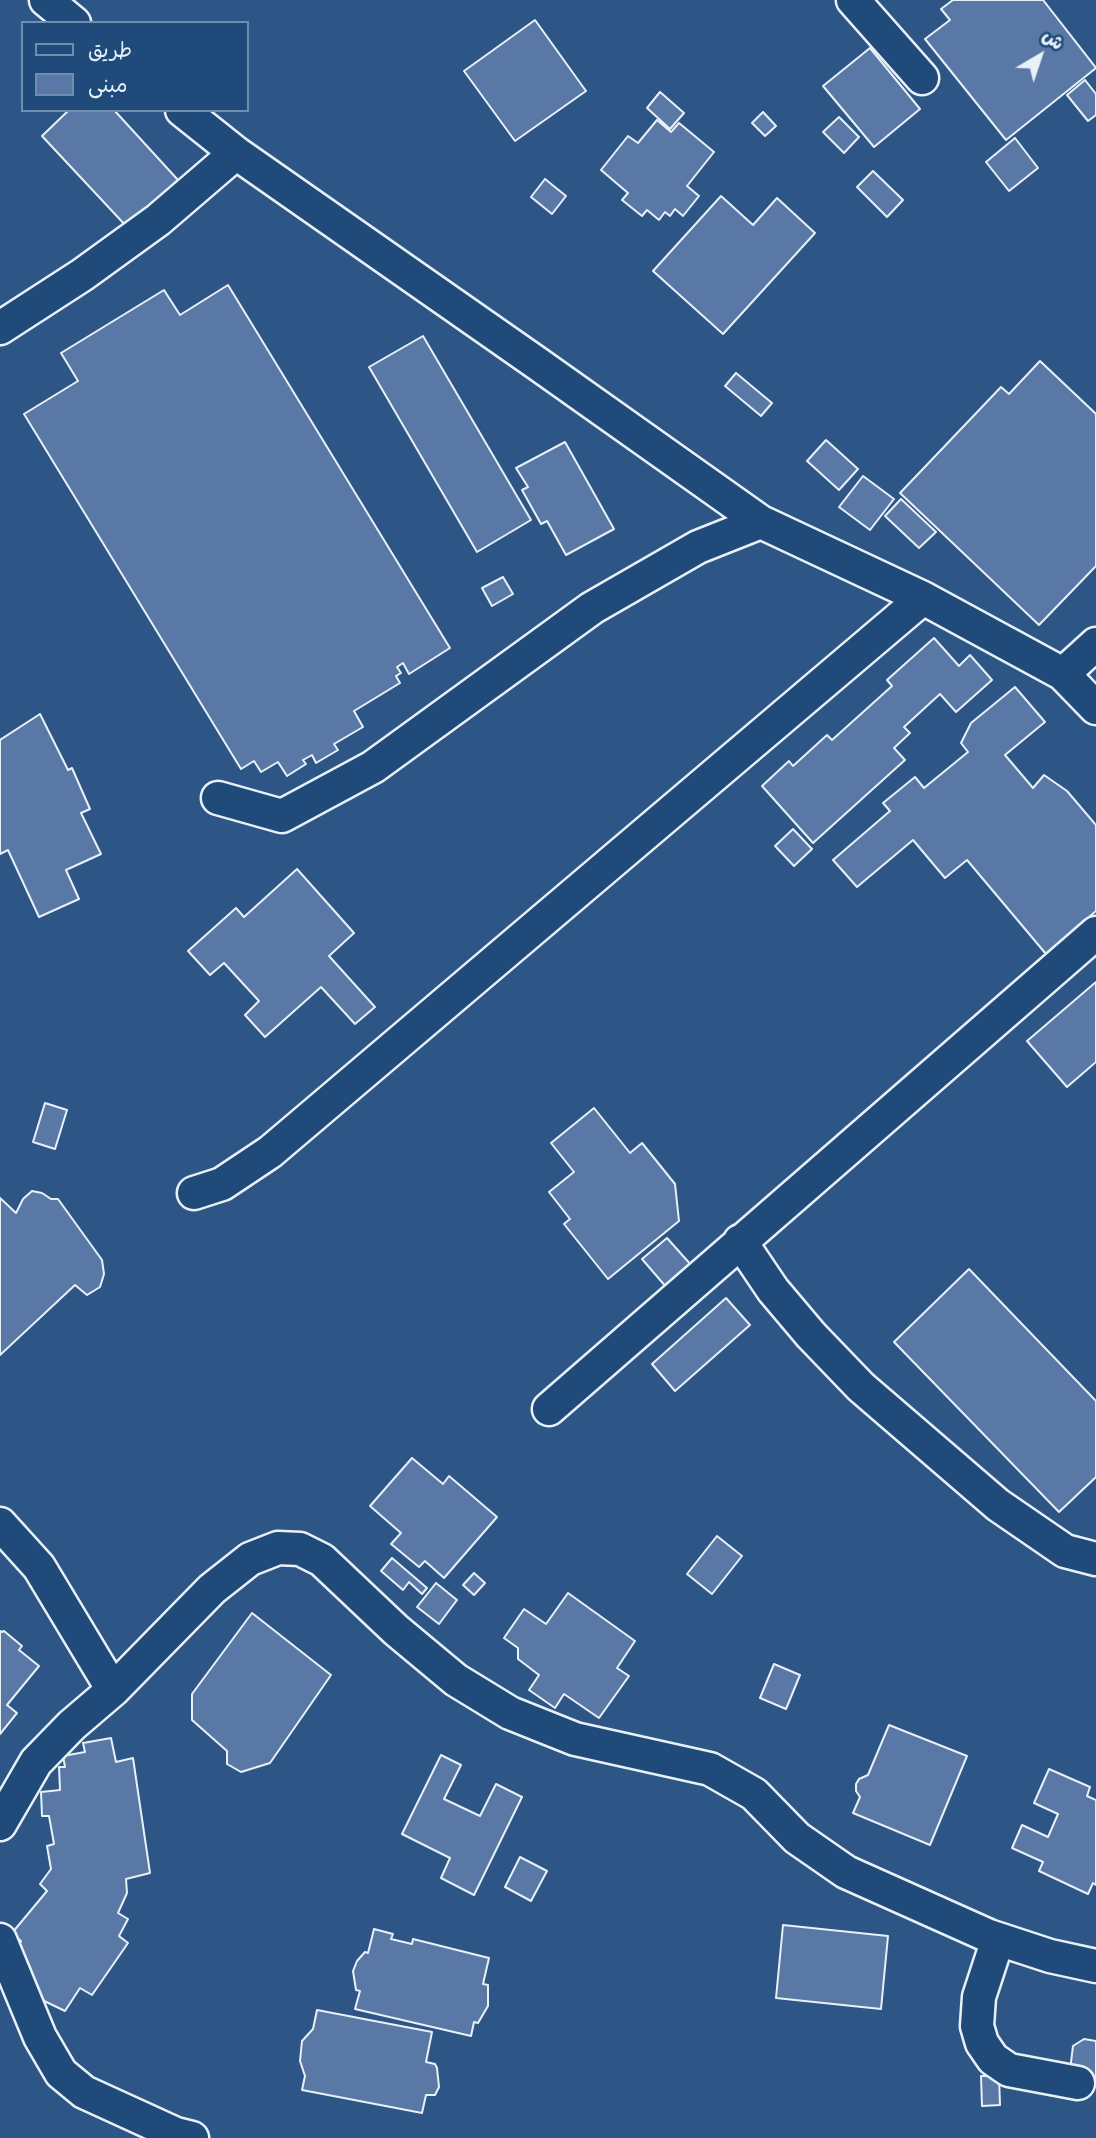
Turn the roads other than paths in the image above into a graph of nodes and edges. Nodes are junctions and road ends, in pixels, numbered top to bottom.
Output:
1 (46, 0) edge
2 (853, 0) edge
3 (72, 21) edge
4 (922, 78) dead end
5 (185, 112) edge
6 (236, 153) junction
7 (0, 328) edge
8 (761, 523) junction
9 (923, 598) junction
10 (1096, 644) edge
11 (1063, 674) junction
12 (1096, 708) edge
13 (218, 798) dead end
14 (1096, 933) edge
15 (194, 1194) dead end
16 (740, 1241) junction
17 (549, 1409) dead end
18 (0, 1524) edge
19 (1096, 1559) edge
20 (113, 1690) junction
21 (0, 1824) edge
22 (998, 1939) junction
23 (0, 1940) edge
24 (1096, 1966) edge
25 (1078, 2083) dead end
26 (192, 2138) edge

1 - 3 street
2 - 4 street
5 - 6 street
6 - 7 street
6 - 8 street
8 - 9 street
8 - 13 street
9 - 11 street
9 - 15 street
10 - 11 street
11 - 12 street
14 - 16 street
16 - 17 street
16 - 19 street
18 - 20 street
20 - 21 street
20 - 22 street
22 - 24 street
22 - 25 street
23 - 26 street

